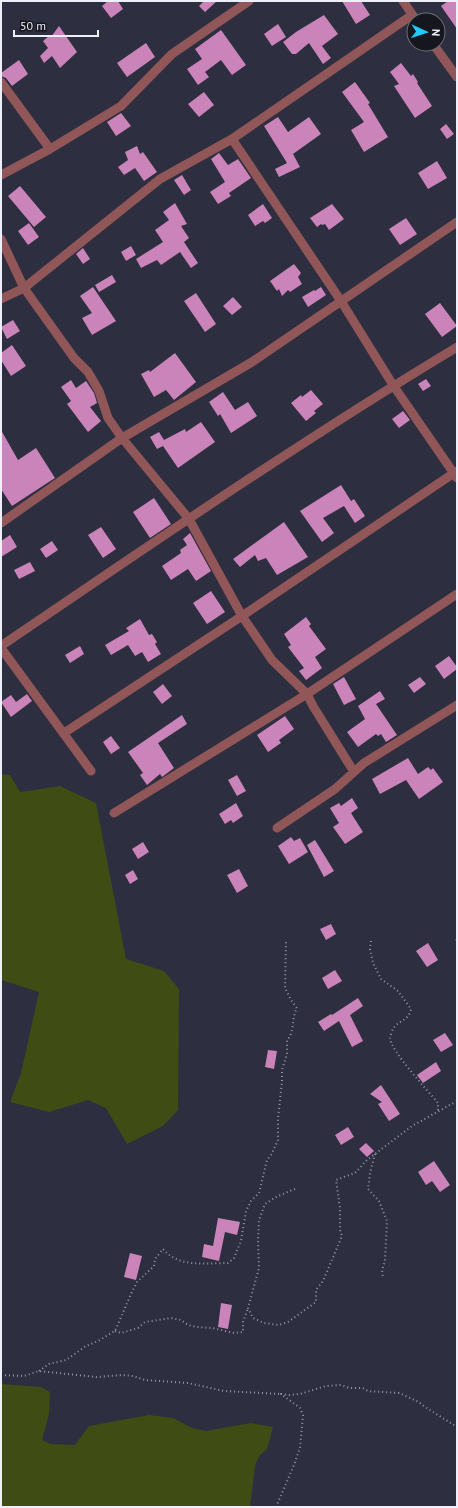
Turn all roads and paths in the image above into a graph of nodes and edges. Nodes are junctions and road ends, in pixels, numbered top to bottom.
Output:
1 (249, 1) edge
2 (403, 1) edge
3 (411, 12) edge
4 (406, 22) edge
5 (439, 52) edge
6 (457, 78) edge
7 (1, 82) edge
8 (232, 139) junction
9 (50, 150) junction
10 (1, 175) edge
11 (457, 222) edge
12 (1, 239) edge
13 (24, 288) junction
14 (1, 299) edge
15 (341, 301) junction
16 (457, 347) edge
17 (393, 385) junction
18 (122, 438) junction
19 (456, 474) edge
20 (189, 519) junction
21 (1, 524) edge
22 (457, 594) edge
23 (242, 616) junction
24 (1, 647) edge
25 (307, 694) junction
26 (457, 705) edge
27 (64, 733) junction
28 (91, 771) dead end
29 (354, 772) junction
30 (114, 813) dead end
31 (277, 828) dead end
32 (286, 941) dead end
33 (370, 941) dead end
34 (457, 1102) edge
35 (438, 1111) junction
36 (376, 1153) junction
37 (295, 1189) dead end
38 (382, 1278) dead end
39 (248, 1308) junction
40 (115, 1331) junction
41 (39, 1371) junction
42 (1, 1375) edge
43 (281, 1394) junction
44 (457, 1427) edge
45 (276, 1507) edge

1 - 9 street
2 - 3 street
4 - 8 street
5 - 6 street
7 - 9 street
8 - 13 street
8 - 15 street
9 - 10 street
11 - 15 street
12 - 13 street
13 - 14 street
13 - 18 street
15 - 17 street
15 - 18 street
16 - 17 street
17 - 19 street
17 - 20 street
18 - 20 street
18 - 21 street
19 - 23 street
20 - 23 street
20 - 24 street
22 - 25 street
23 - 25 street
23 - 27 street
24 - 27 street
25 - 29 street
25 - 30 street
26 - 29 street
27 - 28 street
29 - 31 street
32 - 40 path
33 - 35 path
34 - 35 path
35 - 36 path
36 - 38 path
36 - 39 path
37 - 39 path
39 - 40 path
40 - 41 path
41 - 42 path
41 - 43 path
43 - 44 path
43 - 45 path

